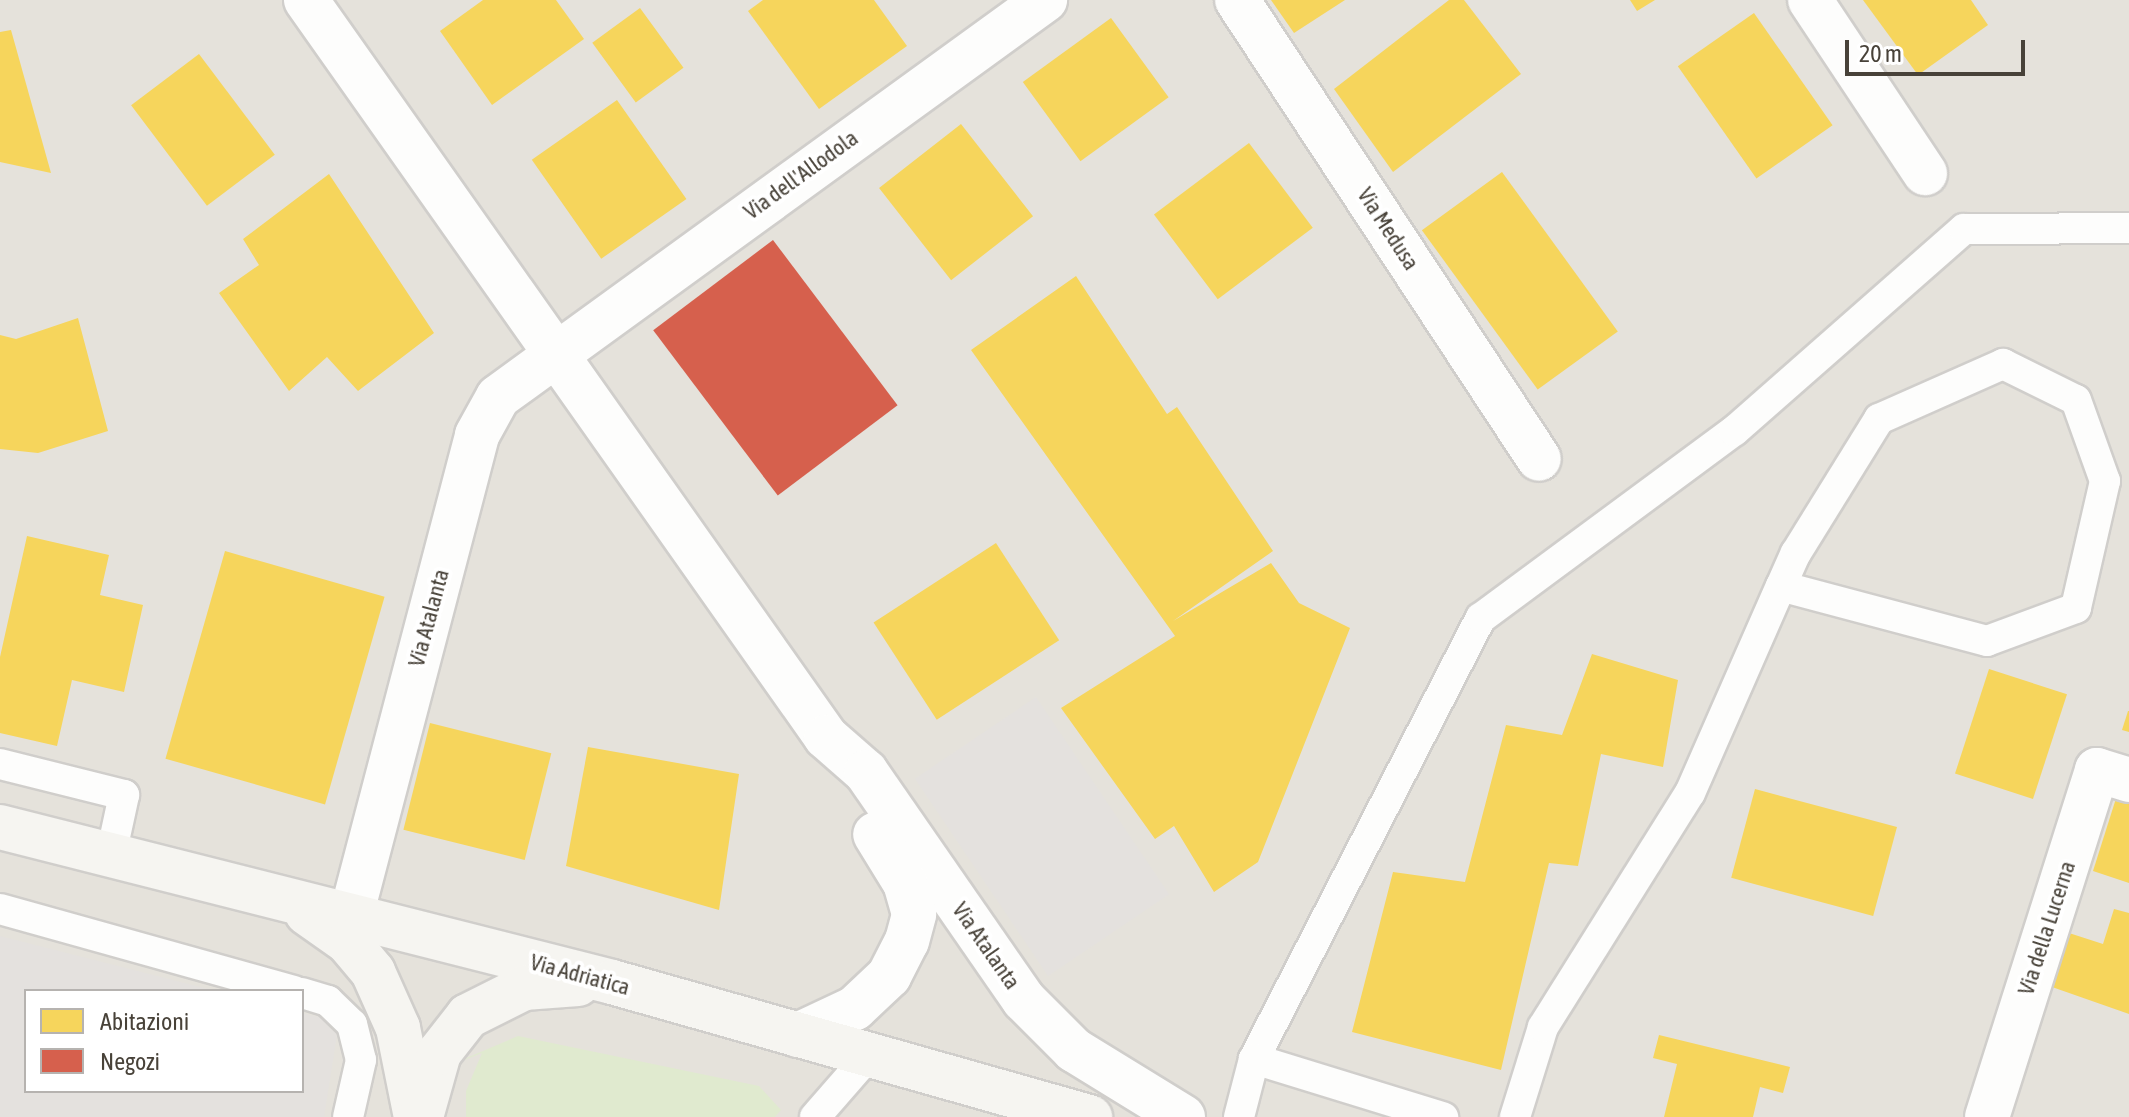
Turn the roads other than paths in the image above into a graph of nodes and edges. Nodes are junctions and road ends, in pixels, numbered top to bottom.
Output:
1 (306, 0) edge
2 (1045, 0) edge
3 (1237, 0) edge
4 (1810, 0) edge
5 (1925, 173) dead end
6 (2129, 228) edge
7 (557, 350) junction
8 (1539, 459) dead end
9 (1781, 586) junction
10 (826, 737) junction
11 (0, 764) edge
12 (2129, 780) edge
13 (0, 827) edge
14 (111, 855) junction
15 (289, 900) junction
16 (0, 909) edge
17 (351, 916) junction
18 (612, 982) junction
19 (287, 989) edge
20 (304, 994) edge
21 (798, 1035) junction
22 (869, 1055) junction
23 (1254, 1059) junction
24 (348, 1117) edge
25 (419, 1117) edge
26 (815, 1117) edge
27 (1090, 1117) edge
28 (1183, 1117) edge
29 (1239, 1117) edge
30 (1443, 1117) edge
31 (1515, 1117) edge
32 (1987, 1117) edge

1 - 7 street, Via Atalanta
2 - 7 street, Via dell'Allodola
3 - 8 street, Via Medusa
4 - 5 street
6 - 23 lane
7 - 10 street, Via Atalanta
7 - 17 street, Via Atalanta
9 - 9 lane
9 - 31 lane
10 - 21 street, Via Atalanta
10 - 28 street, Via Atalanta
11 - 14 lane
12 - 32 street, Via della Lucerna
13 - 14 main road, Via Adriatica
14 - 15 main road, Via Adriatica
15 - 17 main road, Via Adriatica
15 - 25 main road, Via Adriatica
16 - 19 lane
17 - 18 main road, Via Adriatica
18 - 21 main road, Via Adriatica
18 - 25 main road
20 - 24 lane
21 - 22 main road, Via Adriatica
22 - 26 lane
22 - 27 main road, Via Adriatica
23 - 29 lane
23 - 30 lane

